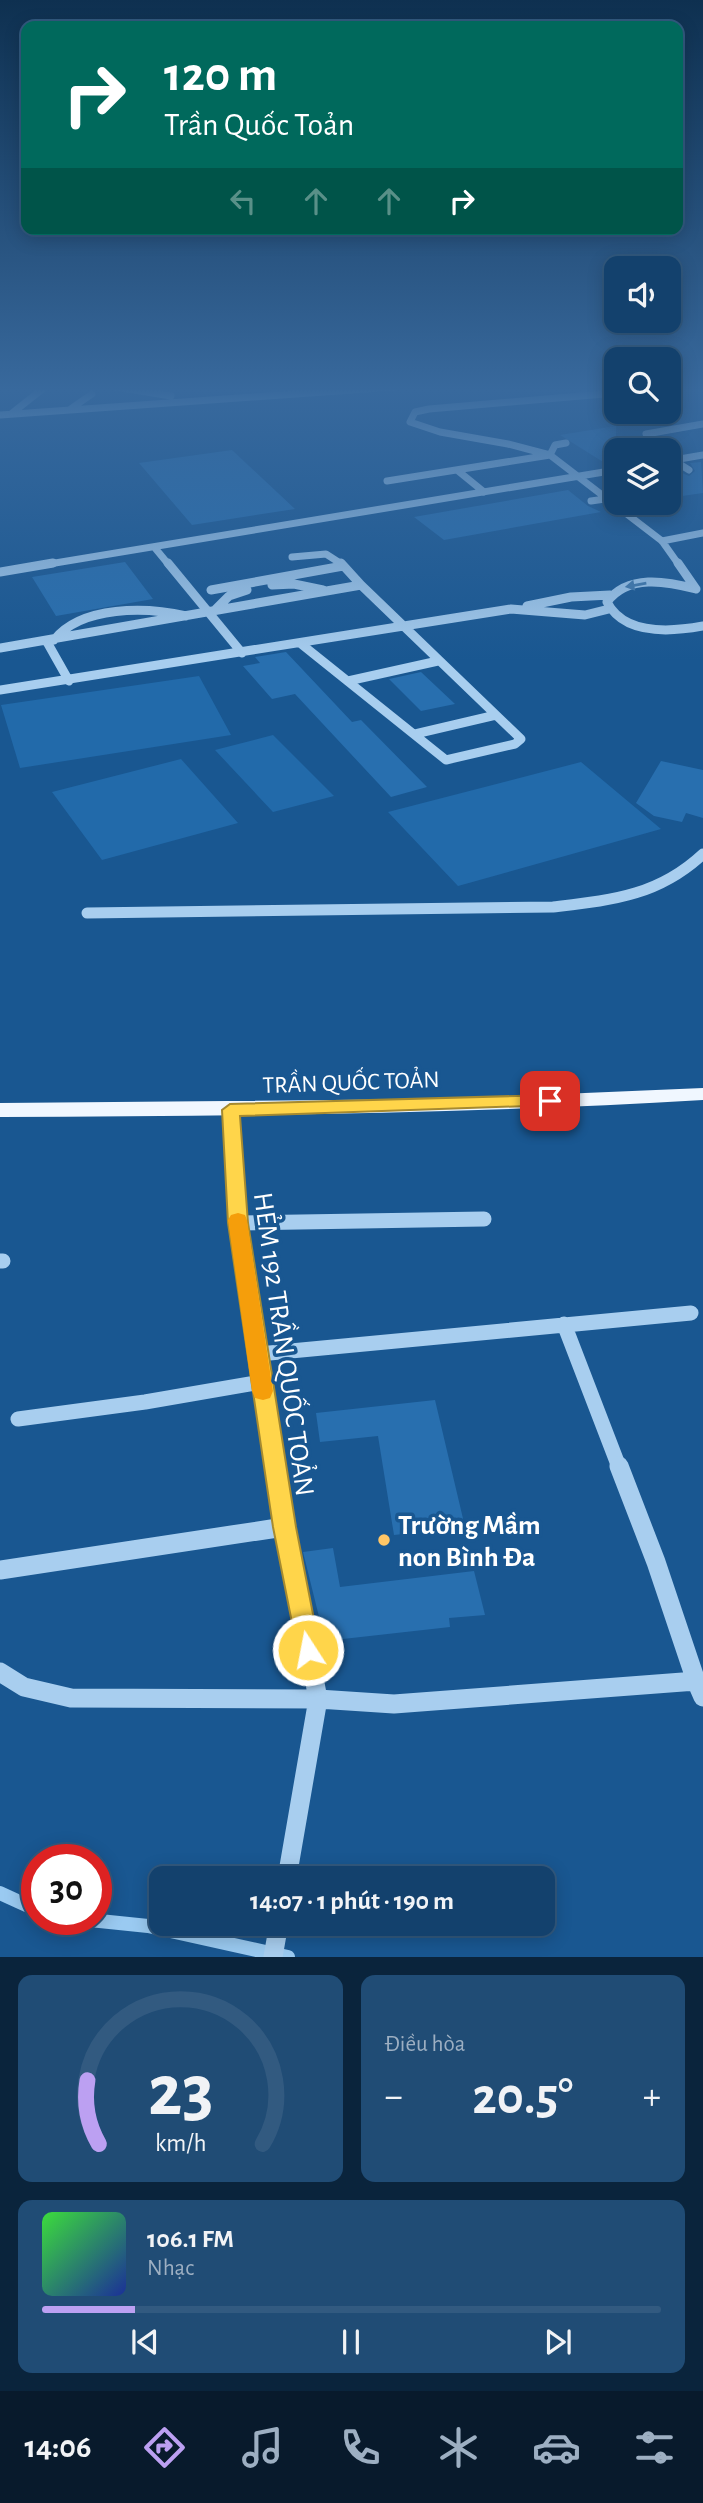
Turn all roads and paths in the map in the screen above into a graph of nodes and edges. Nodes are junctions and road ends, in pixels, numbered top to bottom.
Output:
1 (404, 478) edge
2 (467, 478) edge
3 (565, 478) edge
4 (582, 478) edge
5 (387, 481) dead end
6 (484, 492) junction
7 (604, 493) edge
8 (604, 499) edge
9 (433, 501) junction
10 (591, 501) dead end
11 (447, 509) dead end
12 (632, 515) edge
13 (703, 533) edge
14 (662, 541) junction
15 (155, 548) junction
16 (292, 556) dead end
17 (343, 566) junction
18 (0, 572) edge
19 (361, 585) junction
20 (211, 590) dead end
21 (327, 591) junction
22 (699, 591) edge
23 (610, 595) junction
24 (511, 609) junction
25 (609, 609) junction
26 (212, 613) junction
27 (190, 617) junction
28 (401, 626) junction
29 (703, 626) edge
30 (689, 629) junction
31 (703, 639) edge
32 (50, 641) junction
33 (300, 643) junction
34 (0, 648) edge
35 (242, 653) junction
36 (438, 661) junction
37 (69, 681) junction
38 (348, 681) junction
39 (0, 690) edge
40 (496, 715) junction
41 (415, 734) junction
42 (703, 854) edge
43 (88, 913) dead end
44 (703, 1094) edge
45 (0, 1110) edge
46 (230, 1110) junction
47 (484, 1219) dead end
48 (238, 1223) junction
49 (691, 1313) dead end
50 (564, 1324) junction
51 (259, 1354) junction
52 (261, 1382) junction
53 (18, 1419) dead end
54 (284, 1527) junction
55 (0, 1570) edge
56 (0, 1672) edge
57 (700, 1689) edge
58 (318, 1699) junction
59 (290, 1866) edge
60 (277, 1936) edge
61 (273, 1957) edge

1 - 5 street
2 - 6 street
3 - 6 street
4 - 7 street
6 - 9 street
8 - 10 street
9 - 11 street
9 - 15 street
12 - 14 street
13 - 14 street
14 - 22 street
15 - 18 street
15 - 26 street
16 - 17 street
17 - 19 street
17 - 20 street
19 - 21 street
19 - 28 street
21 - 26 street
21 - 26 street
22 -> 23 street
23 - 24 street
23 - 25 street
24 - 25 street
24 - 28 street
25 - 30 street
26 - 27 street
26 - 35 street
27 - 32 street
27 - 32 street
28 - 33 street
28 - 36 street
29 - 30 street
30 - 31 street
32 - 34 street
32 - 37 street
33 - 35 street
33 - 38 street
35 - 37 street
36 - 38 street
36 - 40 street
37 - 39 street
38 - 41 street
40 - 41 street
40 - 41 street
42 - 43 street
44 - 46 main road, TRẦN QUỐC TOẢN
45 - 46 main road, TRẦN QUỐC TOẢN
46 - 48 street, HẺM 192 TRẦN QUỐC TOẢN
47 - 48 street
48 - 51 street, HẺM 192 TRẦN QUỐC TOẢN
49 - 50 street
50 - 51 street
50 - 57 street
51 - 52 street, HẺM 192 TRẦN QUỐC TOẢN
52 - 53 street
52 - 54 street, HẺM 192 TRẦN QUỐC TOẢN
54 - 55 street
54 - 58 street, HẺM 192 TRẦN QUỐC TOẢN
56 - 58 street
57 - 58 street
58 - 59 street, HẺM 192 TRẦN QUỐC TOẢN
60 - 61 street

